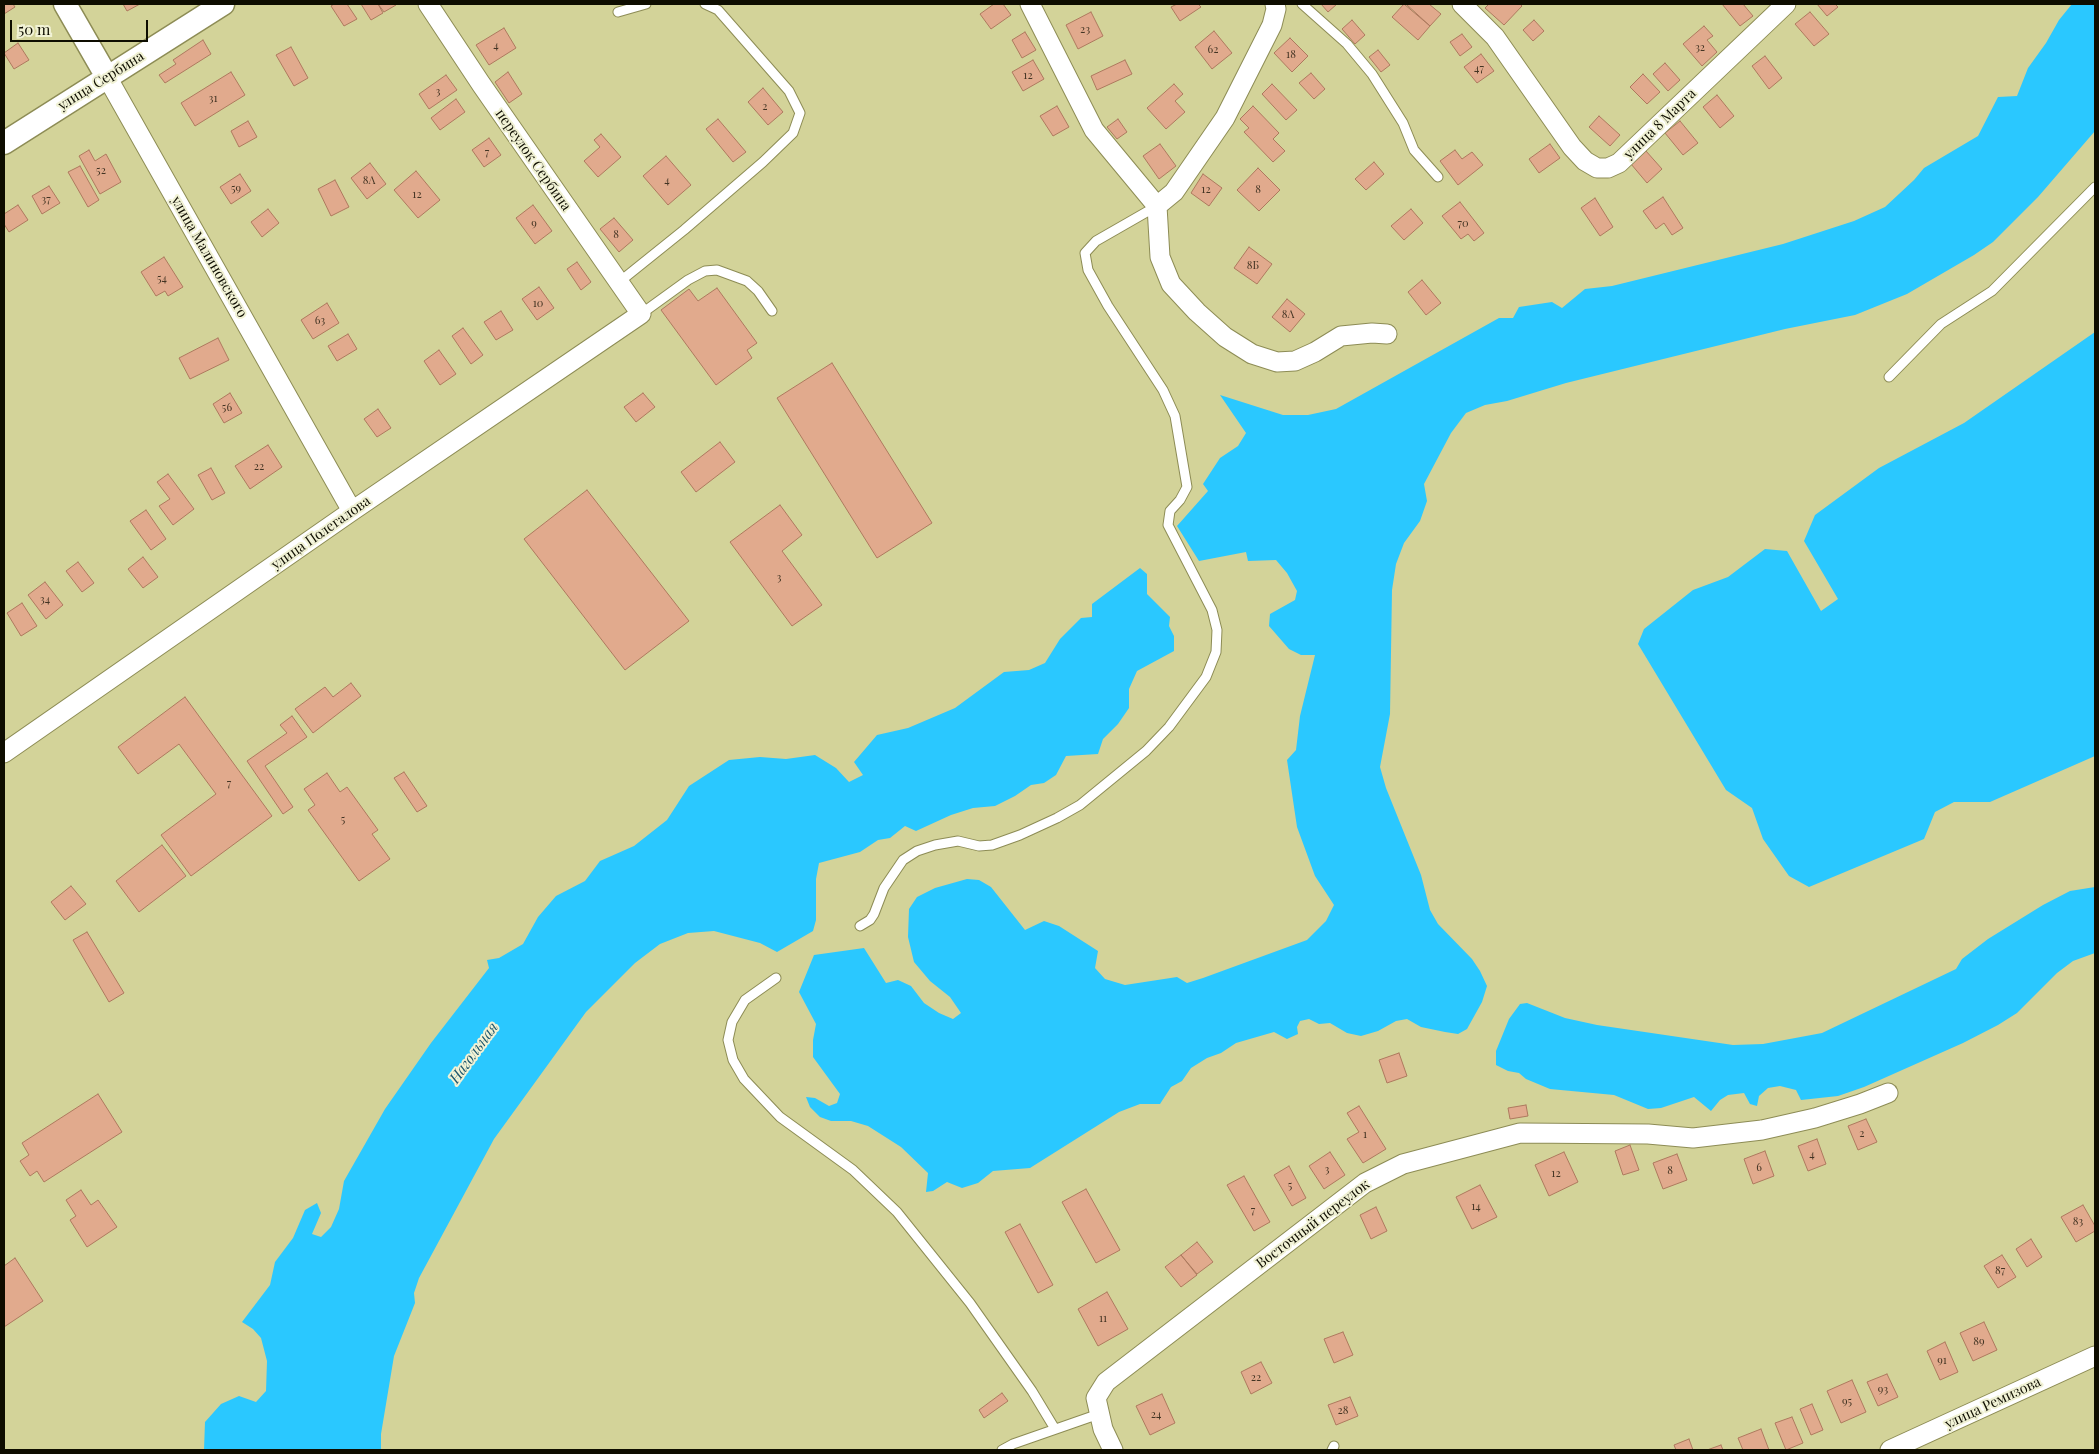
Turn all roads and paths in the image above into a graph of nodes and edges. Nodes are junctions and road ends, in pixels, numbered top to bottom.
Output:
1 (65, 4) edge
2 (223, 4) edge
3 (428, 4) edge
4 (646, 4) edge
5 (705, 4) edge
6 (1030, 4) edge
7 (1275, 4) edge
8 (1302, 4) edge
9 (1462, 4) edge
10 (1786, 4) edge
11 (618, 12) dead end
12 (107, 77) junction
13 (4, 143) edge
14 (1438, 177) dead end
15 (2095, 187) edge
16 (1157, 206) junction
17 (618, 283) junction
18 (772, 311) dead end
19 (640, 314) junction
20 (1387, 334) dead end
21 (1889, 377) dead end
22 (352, 511) junction
23 (4, 753) edge
24 (860, 926) dead end
25 (776, 978) dead end
26 (1888, 1092) dead end
27 (2095, 1356) edge
28 (1099, 1414) junction
29 (1055, 1428) junction
30 (1002, 1450) edge
31 (1113, 1450) edge
32 (1890, 1450) edge

1 - 12 street, улица Малиновского
2 - 12 street, улица Сербина
3 - 17 street, переулок Сербина
4 - 11 lane
5 - 17 lane
6 - 16 street
7 - 16 street
8 - 14 lane
9 - 10 street, улица 8 Марта
12 - 13 street, улица Сербина
12 - 22 street, улица Малиновского
15 - 21 lane
16 - 20 street
16 - 24 lane
17 - 19 street, переулок Сербина
18 - 19 lane
19 - 22 street, улица Полегалова
22 - 23 street, улица Полегалова
25 - 29 lane
26 - 28 street, Восточный переулок
27 - 32 street, улица Ремизова
28 - 29 lane
28 - 31 street, Восточный переулок
29 - 30 lane

